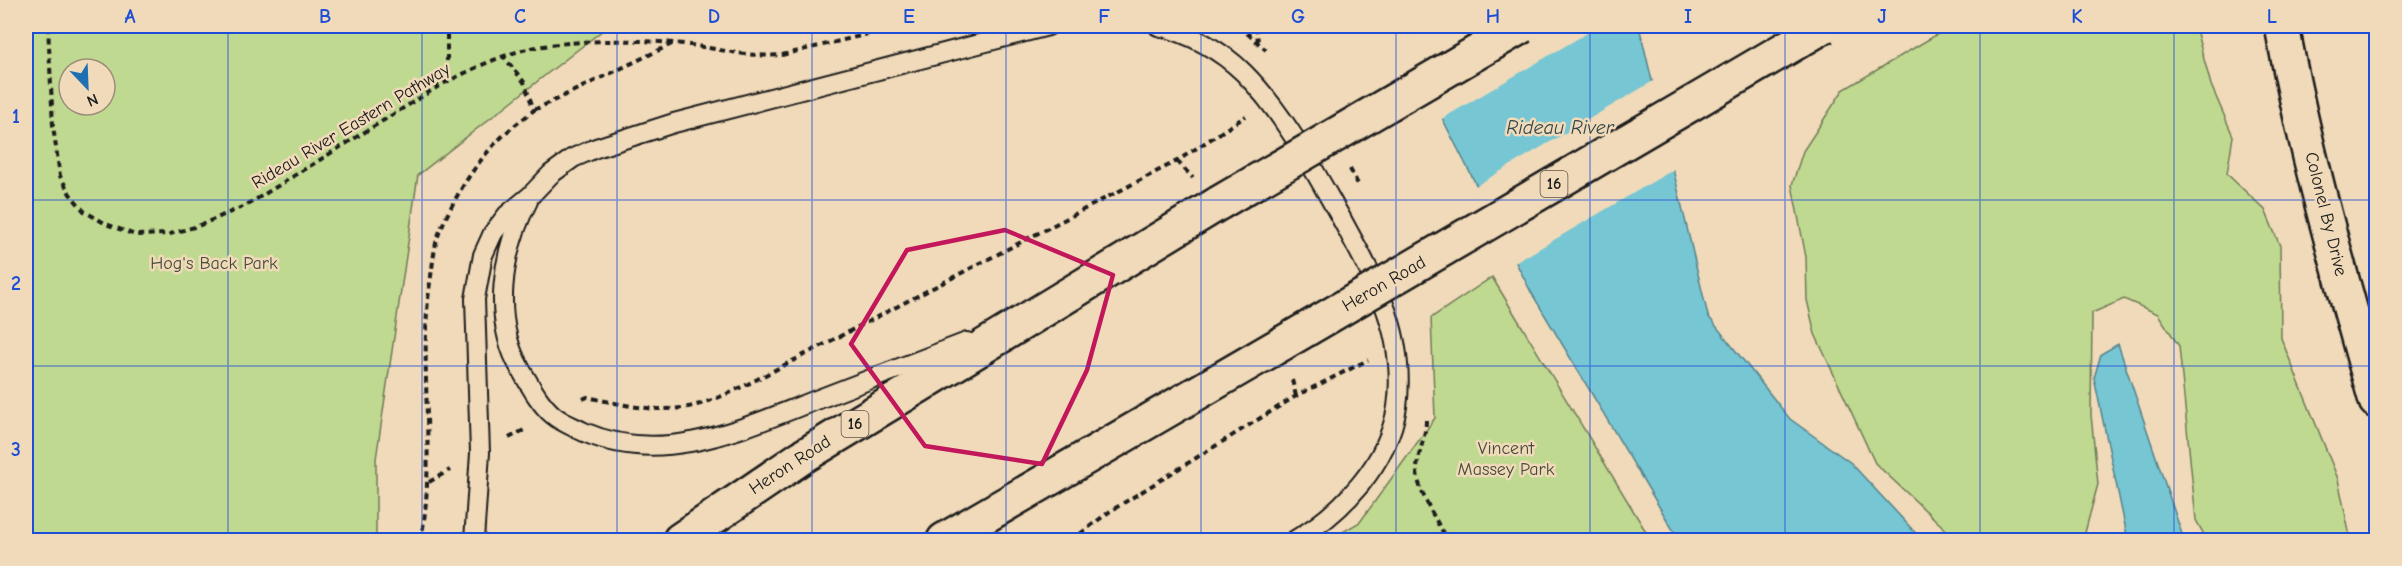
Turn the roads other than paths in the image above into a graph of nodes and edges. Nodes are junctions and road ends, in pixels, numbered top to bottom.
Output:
1 (1048, 26) edge
2 (1158, 26) edge
3 (1522, 26) edge
4 (1824, 26) edge
5 (2282, 26) edge
6 (530, 196) junction
7 (1035, 316) junction
8 (2376, 401) edge
9 (474, 540) edge
10 (680, 540) edge
11 (944, 540) edge
12 (1296, 540) edge

1 - 6 lane
2 - 12 lane
3 - 7 main road, Heron Road / 16, bridge
4 - 11 main road, Heron Road / 16, bridge
5 - 8 main road, Colonel By Drive
6 - 7 lane
6 - 9 lane
7 - 10 main road, Heron Road / 16

